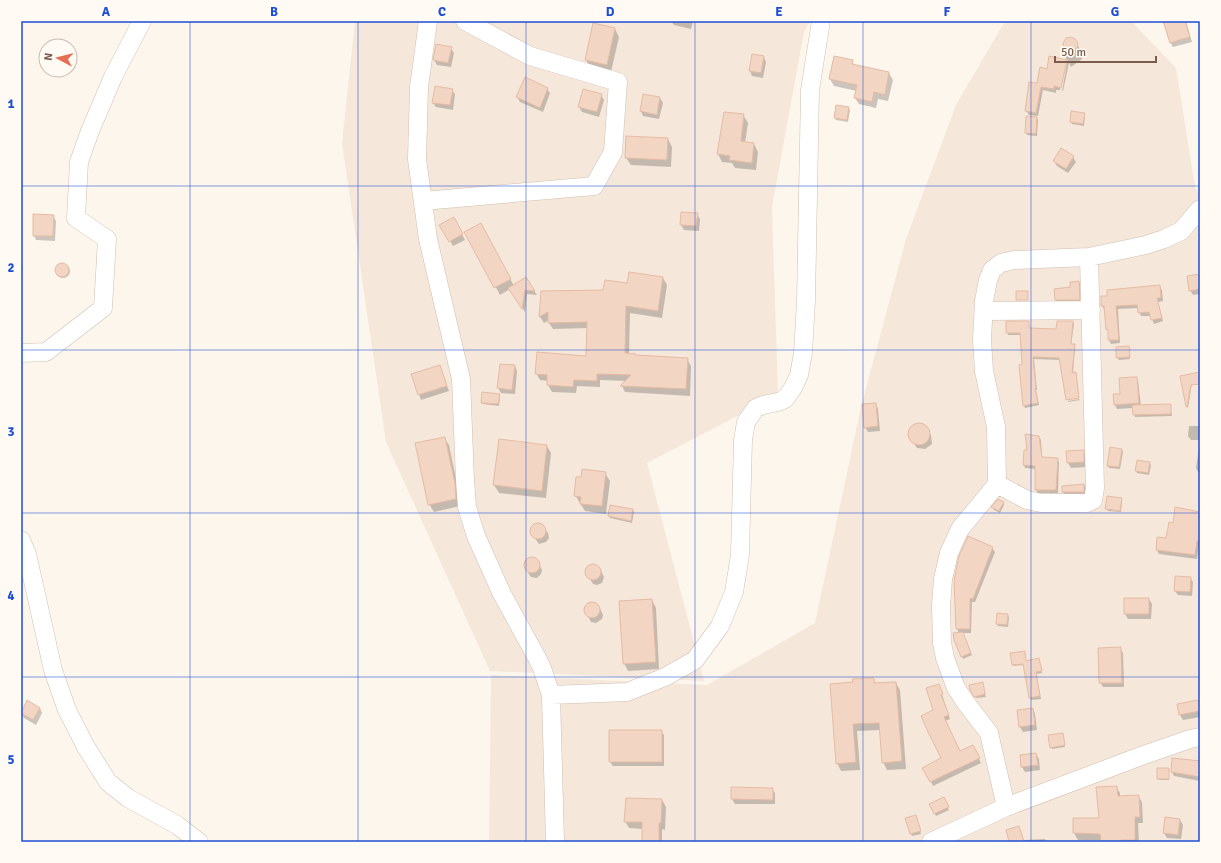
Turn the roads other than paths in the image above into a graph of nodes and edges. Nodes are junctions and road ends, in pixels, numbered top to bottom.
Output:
1 (142, 21) edge
2 (428, 21) edge
3 (465, 21) edge
4 (821, 21) edge
5 (423, 202) junction
6 (1200, 211) edge
7 (1089, 257) junction
8 (1090, 310) junction
9 (984, 311) junction
10 (21, 353) edge
11 (997, 484) junction
12 (21, 540) edge
13 (551, 695) junction
14 (1200, 737) edge
15 (1006, 807) junction
16 (199, 842) edge
17 (555, 842) edge
18 (931, 842) edge

1 - 10 street
2 - 5 street
3 - 5 street
4 - 13 street
5 - 13 street
6 - 7 street
7 - 8 street
7 - 9 street
8 - 9 street
8 - 11 street
9 - 11 street
11 - 15 street
12 - 16 street
13 - 17 street
14 - 15 street
15 - 18 street

